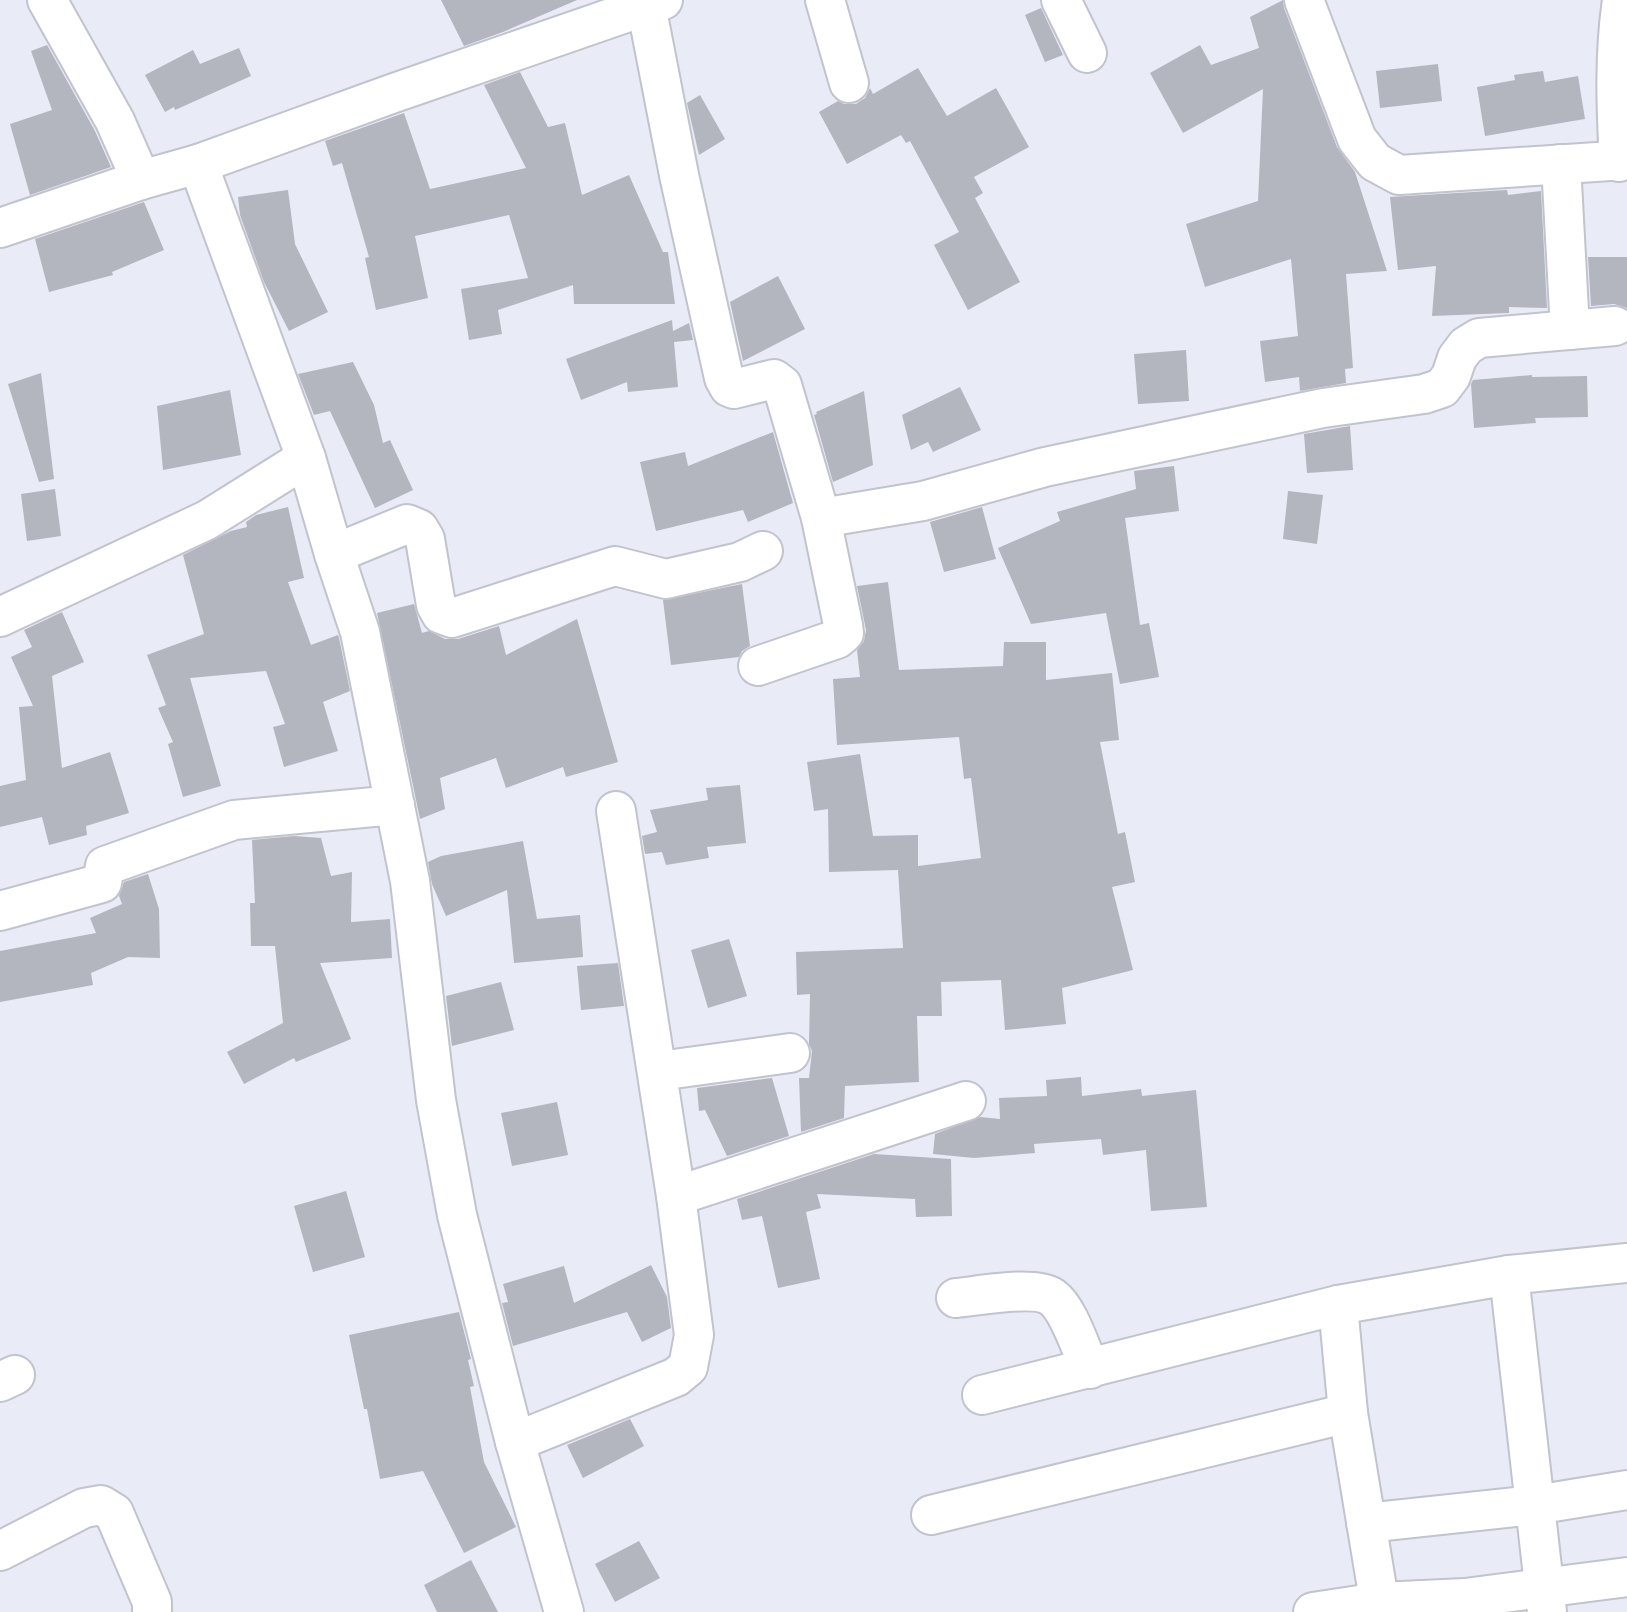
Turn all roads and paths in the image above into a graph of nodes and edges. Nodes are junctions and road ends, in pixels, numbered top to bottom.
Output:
1 (825, 0) edge
2 (1061, 0) edge
3 (1304, 0) edge
4 (1622, 0) edge
5 (652, 2) edge
6 (58, 4) edge
7 (1087, 53) dead end
8 (849, 83) dead end
9 (1623, 161) edge
10 (198, 164) junction
11 (1561, 164) junction
12 (141, 180) junction
13 (0, 228) edge
14 (1615, 326) dead end
15 (1570, 330) junction
16 (306, 458) junction
17 (821, 518) junction
18 (763, 551) dead end
19 (334, 554) junction
20 (0, 617) edge
21 (758, 666) dead end
22 (395, 805) junction
23 (616, 811) dead end
24 (0, 911) edge
25 (790, 1053) dead end
26 (659, 1071) junction
27 (966, 1101) dead end
28 (676, 1196) junction
29 (1627, 1263) edge
30 (1509, 1275) junction
31 (956, 1298) dead end
32 (1338, 1306) junction
33 (1090, 1368) junction
34 (982, 1395) dead end
35 (1348, 1413) junction
36 (515, 1442) junction
37 (1627, 1490) edge
38 (1535, 1505) junction
39 (931, 1516) dead end
40 (1366, 1523) junction
41 (0, 1551) edge
42 (1627, 1577) edge
43 (1545, 1600) edge
44 (1380, 1607) edge
45 (152, 1612) edge
46 (564, 1612) edge
47 (1313, 1612) edge

1 - 8 street
2 - 7 street
3 - 11 street
4 - 9 street
5 - 10 street
5 - 17 street
6 - 12 street
9 - 11 street
10 - 12 street
10 - 16 street
11 - 15 street
12 - 13 street
14 - 15 street
15 - 17 street
16 - 19 street
16 - 20 street
17 - 21 street
18 - 19 street
19 - 22 street
22 - 24 street
22 - 36 street
23 - 26 street
25 - 26 street
26 - 28 street
27 - 28 street
28 - 36 street
29 - 30 street
30 - 32 street
30 - 38 street
31 - 33 street
32 - 33 street
32 - 35 street
33 - 34 street
35 - 39 street
35 - 40 street
36 - 46 street
37 - 38 street
38 - 40 street
38 - 43 street
40 - 44 street
41 - 45 street
42 - 43 street
43 - 44 street
44 - 47 street

